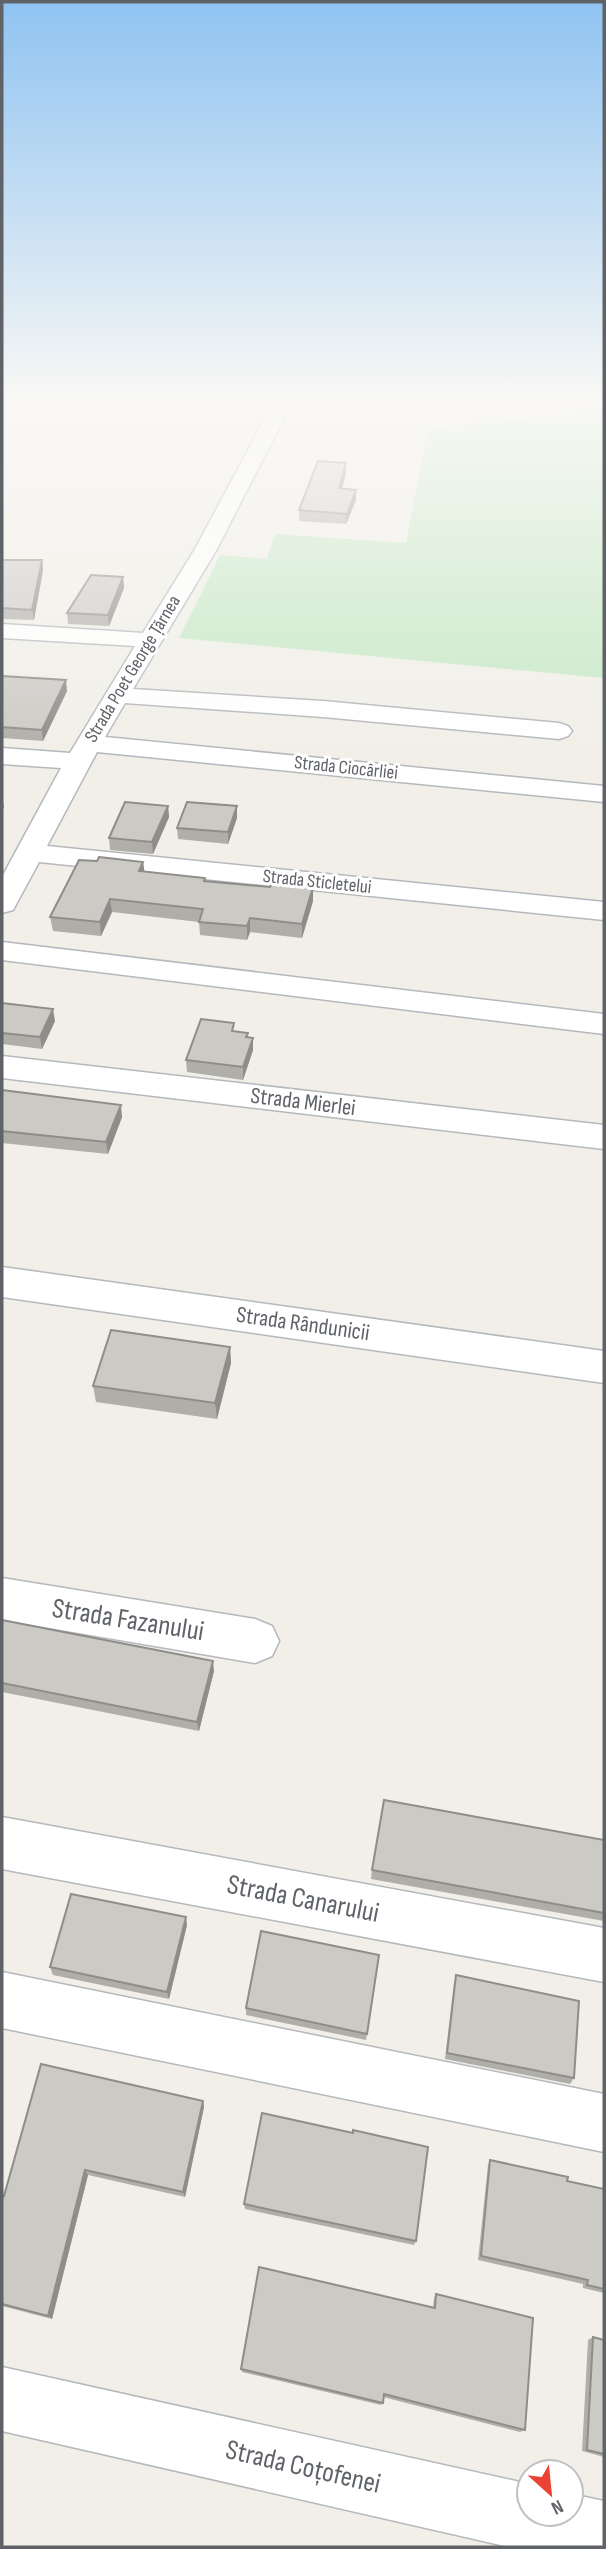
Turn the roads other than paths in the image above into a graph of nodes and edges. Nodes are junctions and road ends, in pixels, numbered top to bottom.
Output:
1 (223, 517) edge
2 (2, 631) edge
3 (150, 640) junction
4 (117, 695) junction
5 (559, 731) dead end
6 (83, 752) junction
7 (2, 756) edge
8 (604, 794) edge
9 (30, 852) junction
10 (2, 905) edge
11 (604, 911) edge
12 (2, 951) edge
13 (604, 1024) edge
14 (2, 1067) edge
15 (604, 1137) edge
16 (2, 1282) edge
17 (604, 1367) edge
18 (2, 1599) edge
19 (255, 1640) dead end
20 (2, 1843) edge
21 (604, 1955) edge
22 (2, 2000) edge
23 (604, 2123) edge
24 (2, 2399) edge
25 (604, 2535) edge

1 - 3 street, Strada Poet George Țărnea
2 - 3 street
3 - 4 street, Strada Poet George Țărnea
4 - 5 street
4 - 6 street, Strada Poet George Țărnea
6 - 7 street, Strada Ciocârliei
6 - 8 street, Strada Ciocârliei
6 - 9 street, Strada Poet George Țărnea
9 - 10 street, Strada Poet George Țărnea
9 - 11 street, Strada Sticletelui
12 - 13 street
14 - 15 street, Strada Mierlei
16 - 17 street, Strada Rândunicii
18 - 19 street, Strada Fazanului
20 - 21 street, Strada Canarului
22 - 23 street
24 - 25 street, Strada Coțofenei

